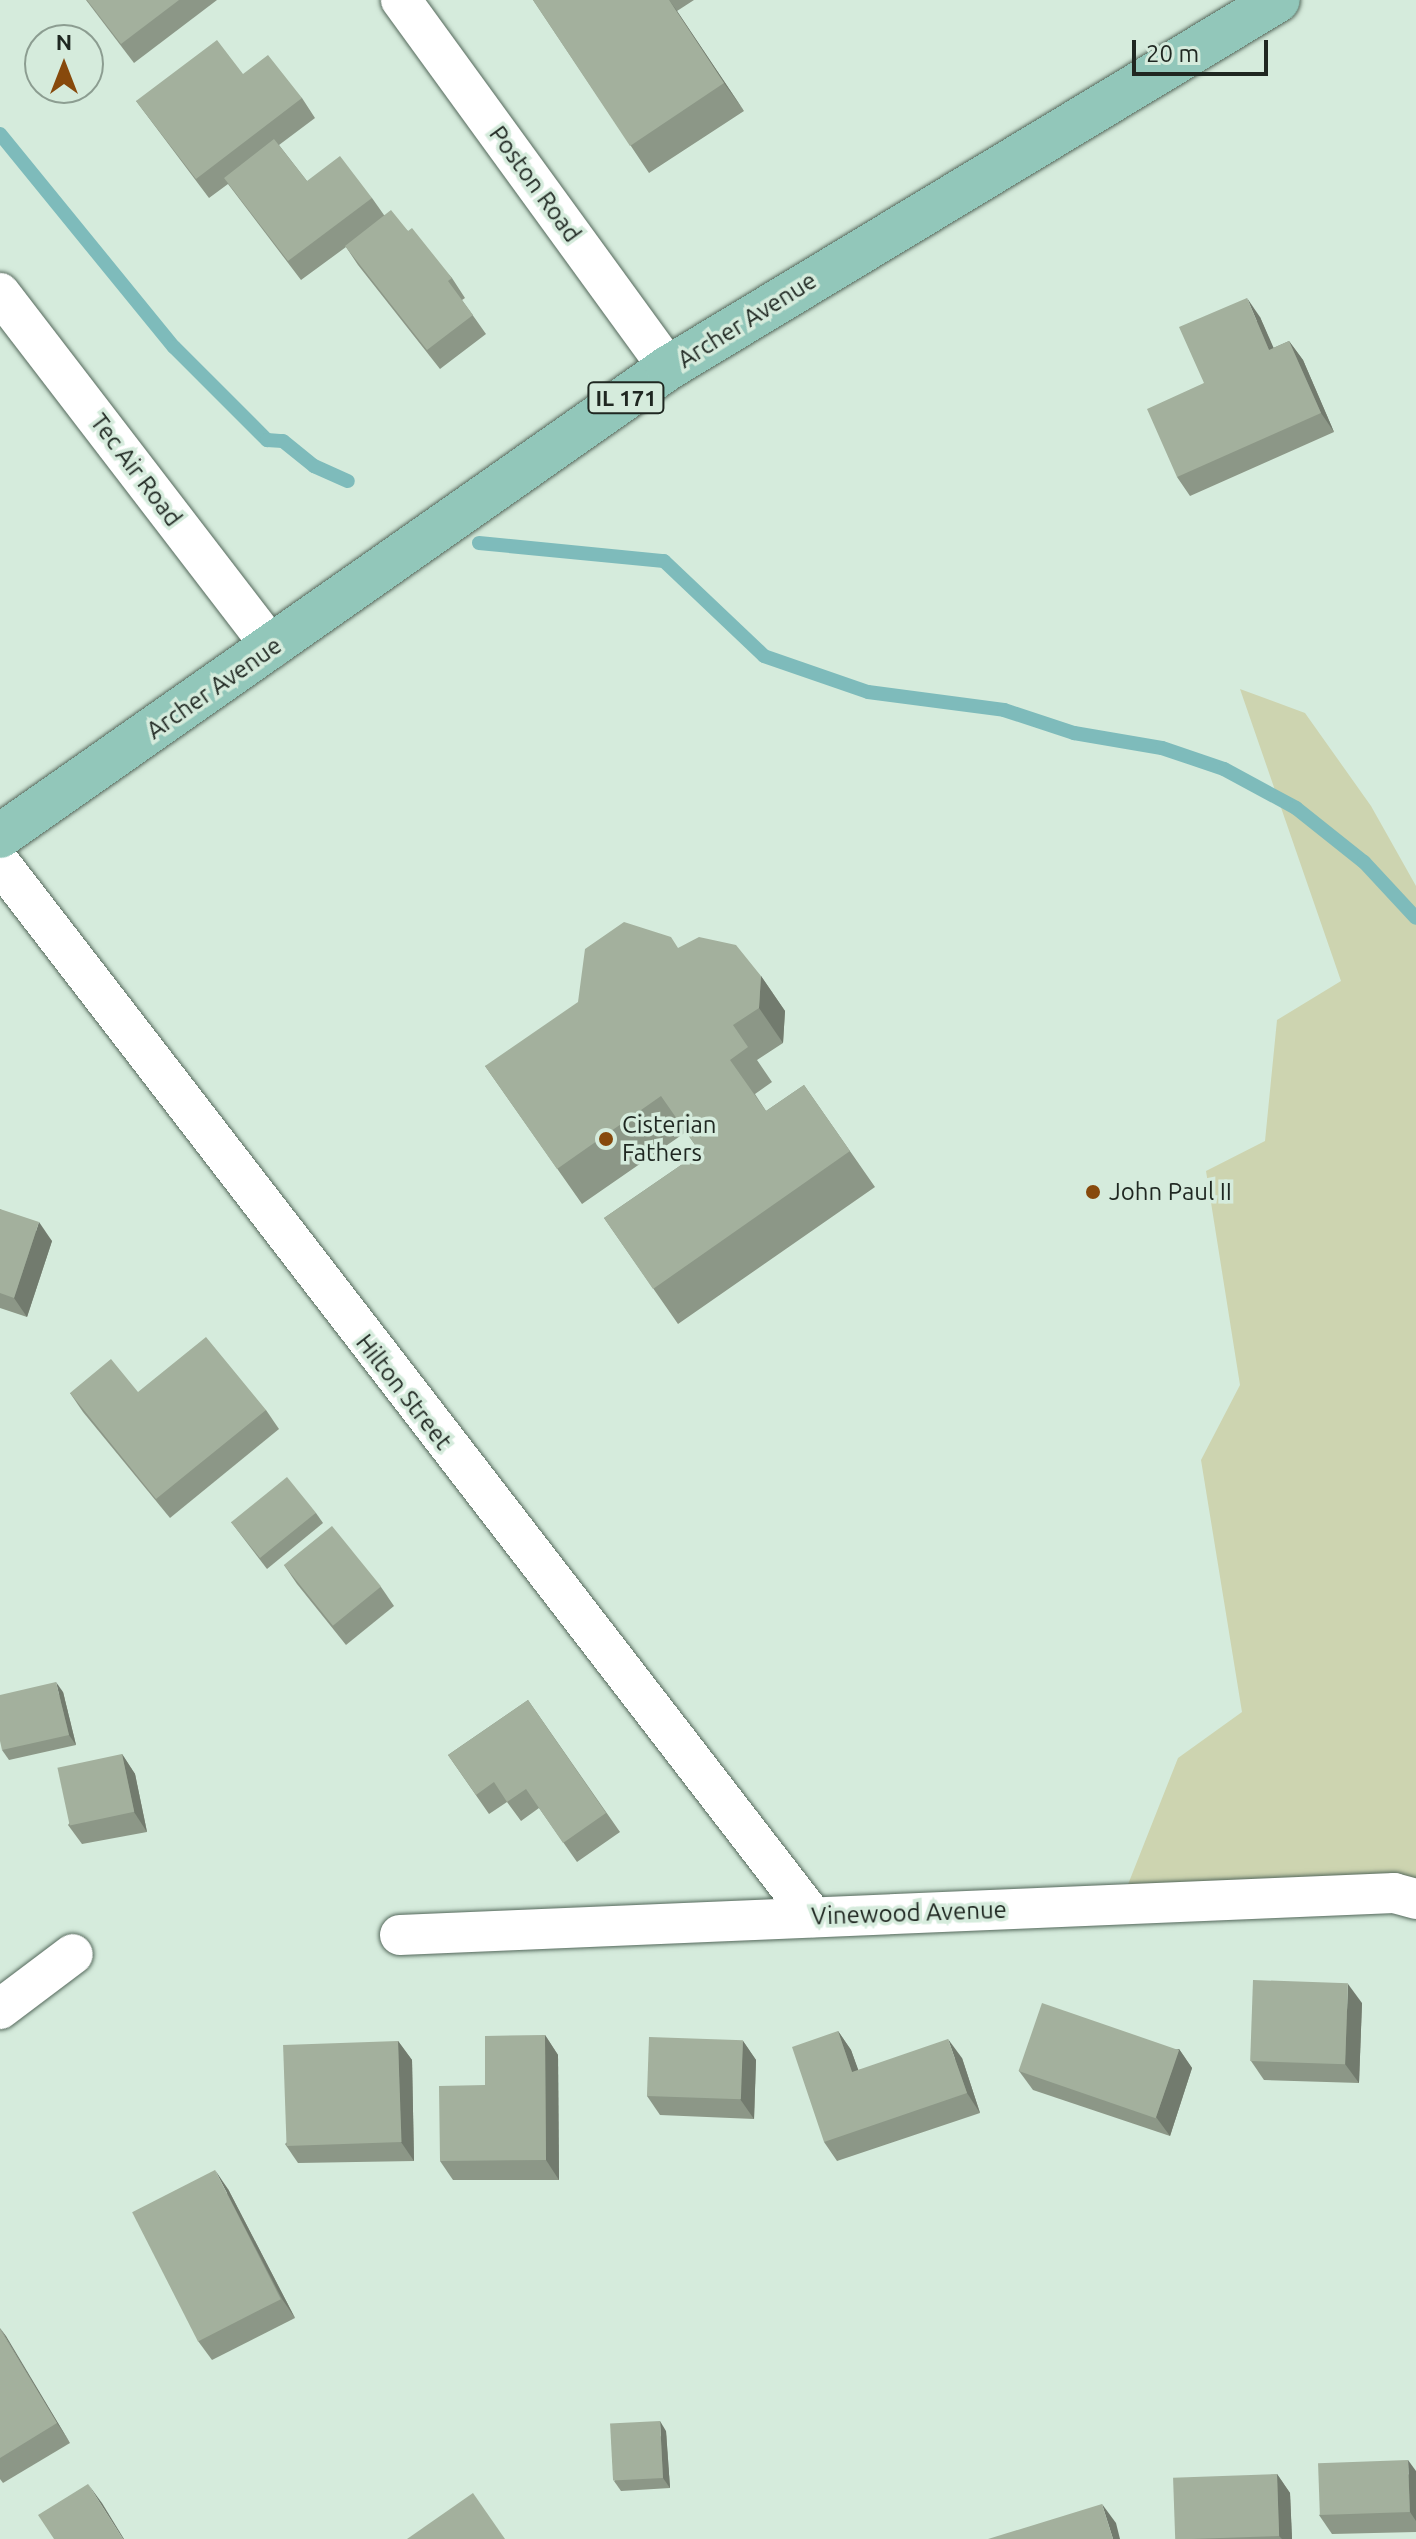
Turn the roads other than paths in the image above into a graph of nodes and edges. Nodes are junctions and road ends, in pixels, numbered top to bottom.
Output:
1 (401, 0) edge
2 (1278, 0) edge
3 (0, 293) edge
4 (668, 368) junction
5 (272, 648) junction
6 (0, 836) edge
7 (0, 863) edge
8 (1416, 1899) edge
9 (813, 1917) junction
10 (400, 1935) dead end
11 (73, 1954) dead end
12 (0, 2009) edge

1 - 4 street, Poston Road
2 - 4 main road, Archer Avenue / IL 171
3 - 5 street, Tec Air Road
4 - 5 main road, Archer Avenue / IL 171
5 - 6 main road, Archer Avenue / IL 171
7 - 9 street, Hilton Street
8 - 9 street, Vinewood Avenue
9 - 10 street, Vinewood Avenue
11 - 12 street

